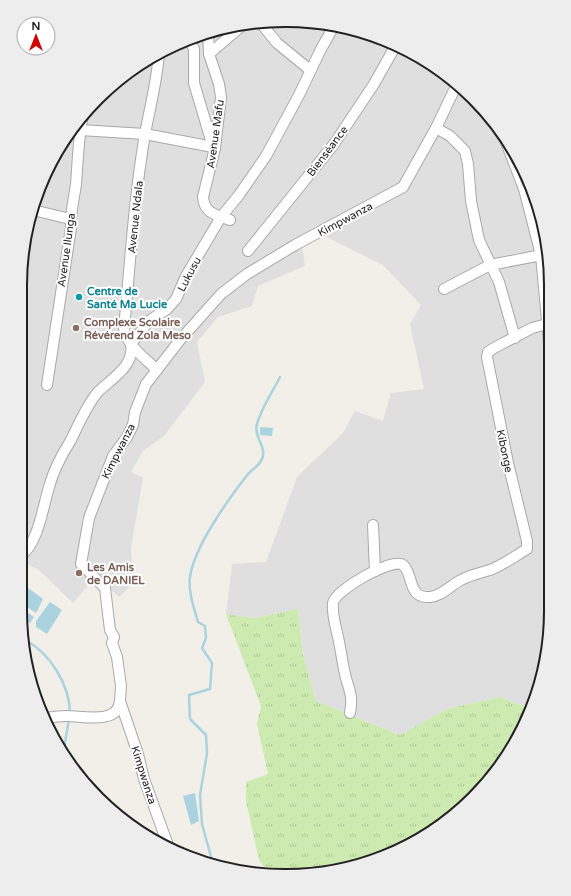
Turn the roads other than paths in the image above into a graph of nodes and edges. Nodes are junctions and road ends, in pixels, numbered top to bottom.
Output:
1 (265, 28) edge
2 (331, 31) edge
3 (235, 32) edge
4 (208, 39) edge
5 (192, 45) edge
6 (393, 51) edge
7 (209, 54) junction
8 (158, 61) edge
9 (310, 70) junction
10 (454, 90) edge
11 (80, 128) edge
12 (436, 128) junction
13 (76, 134) edge
14 (145, 134) junction
15 (214, 148) junction
16 (523, 185) edge
17 (38, 211) edge
18 (70, 218) junction
19 (225, 218) junction
20 (539, 238) edge
21 (248, 251) dead end
22 (542, 256) edge
23 (490, 265) junction
24 (444, 290) dead end
25 (544, 325) edge
26 (515, 338) junction
27 (131, 344) junction
28 (157, 370) junction
29 (47, 385) dead end
30 (372, 525) dead end
31 (27, 547) edge
32 (376, 571) junction
33 (120, 702) junction
34 (350, 713) dead end
35 (51, 717) edge
36 (166, 839) edge

1 - 9 street
2 - 9 street, Lukusu
3 - 7 street
4 - 7 street, Avenue Mafu
5 - 15 street
6 - 21 street, Bienséance
7 - 15 street, Avenue Mafu
8 - 14 street, Avenue Ndala
9 - 19 street, Lukusu
10 - 12 street, Kimpwanza
11 - 14 street
12 - 23 street
12 - 28 street, Kimpwanza
13 - 18 street, Avenue Ilunga
14 - 15 street
14 - 27 street, Avenue Ndala
15 - 19 street, Avenue Mafu
16 - 20 street
17 - 18 street
18 - 29 street, Avenue Ilunga
19 - 27 street, Lukusu
22 - 23 street
23 - 24 street
23 - 26 street
25 - 26 street
26 - 32 street, Kibonge
27 - 28 street, Avenue Ndala
27 - 31 street, Lukusu
28 - 33 street, Kimpwanza
30 - 32 street
32 - 34 street
33 - 35 street
33 - 36 street, Kimpwanza

